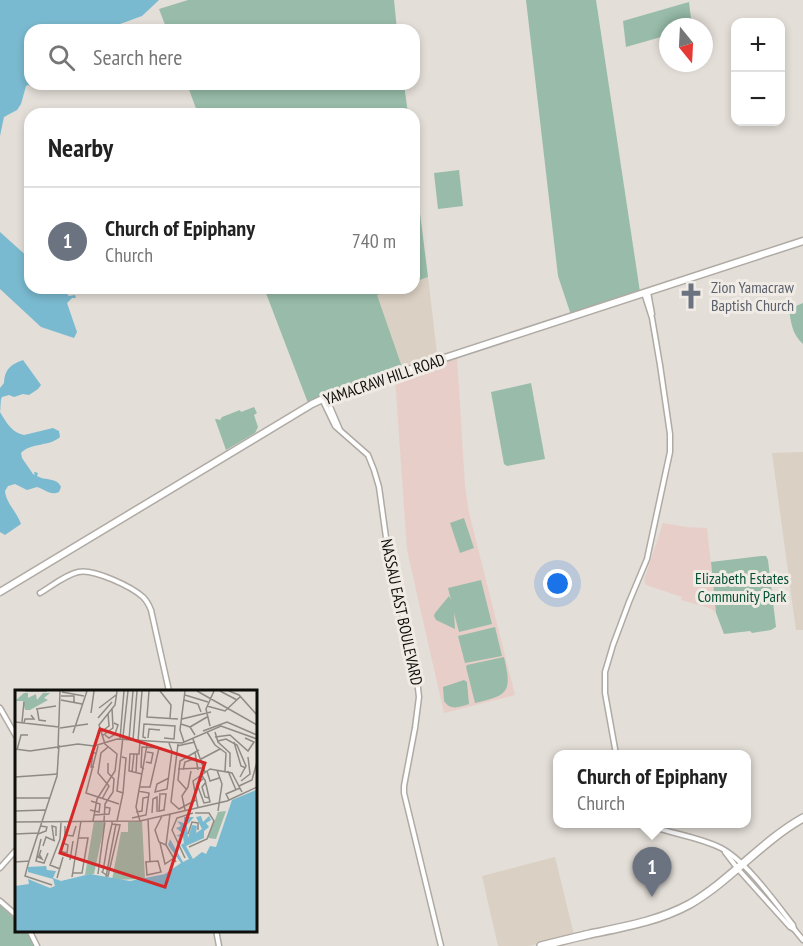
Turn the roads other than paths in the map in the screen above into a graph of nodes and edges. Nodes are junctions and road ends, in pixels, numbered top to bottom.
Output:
1 (803, 241) edge
2 (646, 293) junction
3 (324, 398) junction
4 (0, 592) edge
5 (40, 593) dead end
6 (169, 690) edge
7 (0, 708) edge
8 (15, 734) edge
9 (615, 750) edge
10 (803, 818) edge
11 (659, 828) edge
12 (15, 851) edge
13 (740, 867) junction
14 (0, 868) edge
15 (0, 901) edge
16 (15, 914) edge
17 (30, 931) edge
18 (216, 931) edge
19 (803, 940) edge
20 (37, 946) edge
21 (219, 946) edge
22 (441, 946) edge
23 (540, 946) edge

1 - 2 main road, YAMACRAW HILL ROAD
2 - 3 main road, YAMACRAW HILL ROAD
2 - 9 street
3 - 4 main road, YAMACRAW HILL ROAD
3 - 22 street, NASSAU EAST BOULEVARD
5 - 6 street
7 - 8 street
10 - 13 highway
11 - 13 street
12 - 14 street
13 - 19 street
13 - 23 highway
15 - 16 street
17 - 20 street
18 - 21 street

